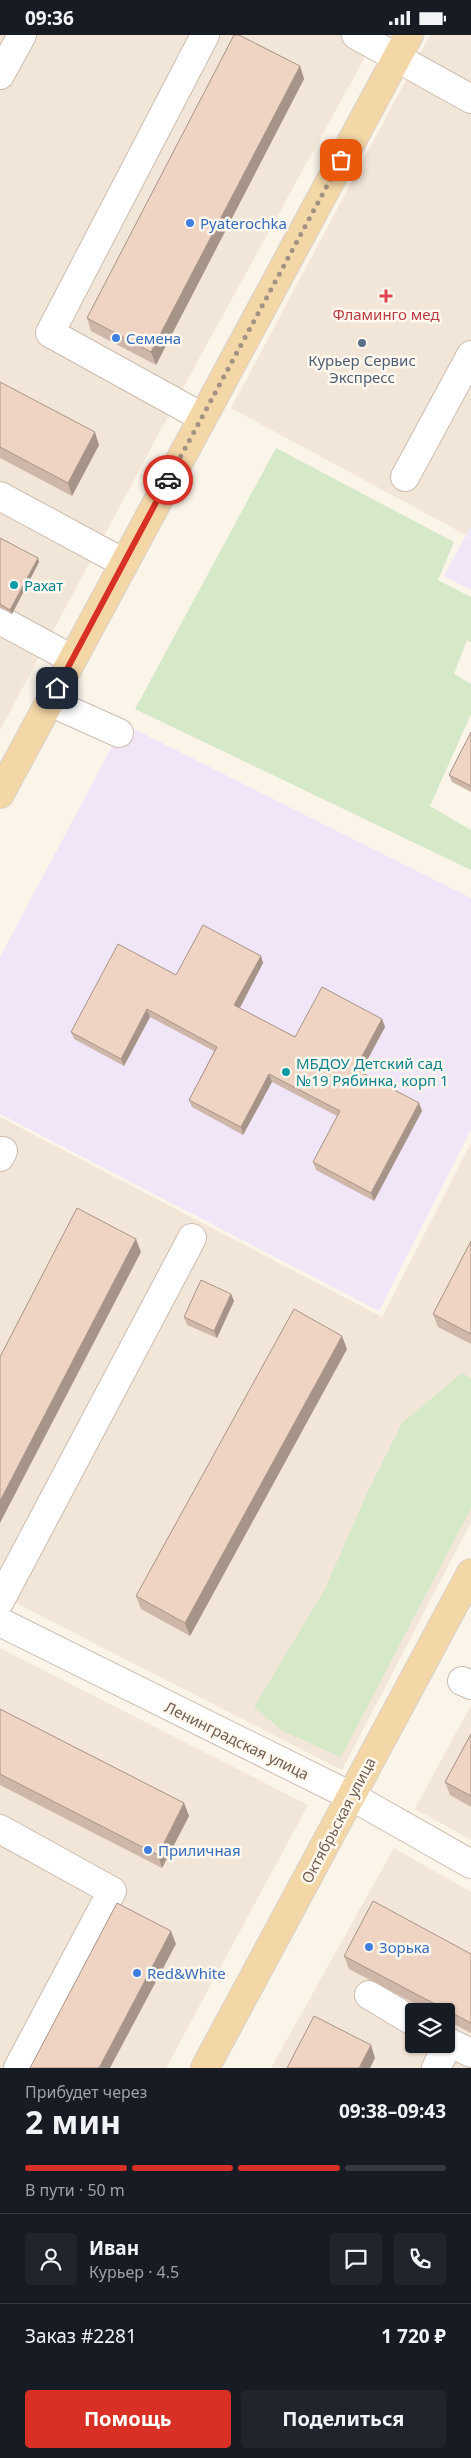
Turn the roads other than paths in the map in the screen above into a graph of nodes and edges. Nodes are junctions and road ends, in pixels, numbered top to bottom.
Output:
1 (22, 35) edge
2 (205, 35) edge
3 (356, 35) edge
4 (403, 46) edge
5 (0, 75) edge
6 (471, 99) edge
7 (471, 355) edge
8 (202, 417) junction
9 (405, 477) dead end
10 (0, 496) edge
11 (124, 563) junction
12 (0, 621) edge
13 (72, 659) junction
14 (50, 702) junction
15 (119, 733) dead end
16 (0, 794) edge
17 (192, 1238) dead end
18 (471, 1573) edge
19 (0, 1601) edge
20 (0, 1622) edge
21 (351, 1796) junction
22 (0, 1829) edge
23 (471, 1864) edge
24 (369, 1995) dead end
25 (405, 2017) edge
26 (448, 2053) edge
27 (18, 2068) edge
28 (205, 2068) edge
29 (436, 2068) edge

1 - 5 street
2 - 8 street
3 - 4 street
4 - 6 street
4 - 8 main road
7 - 9 street
8 - 11 main road
10 - 11 street
11 - 13 main road
12 - 13 street
13 - 14 main road
14 - 15 street
14 - 16 main road
17 - 19 street
18 - 21 main road, Октябрьская улица
20 - 21 street, Ленинградская улица
21 - 23 street, Ленинградская улица
21 - 28 main road, Октябрьская улица
22 - 27 street
24 - 25 street
26 - 29 street

